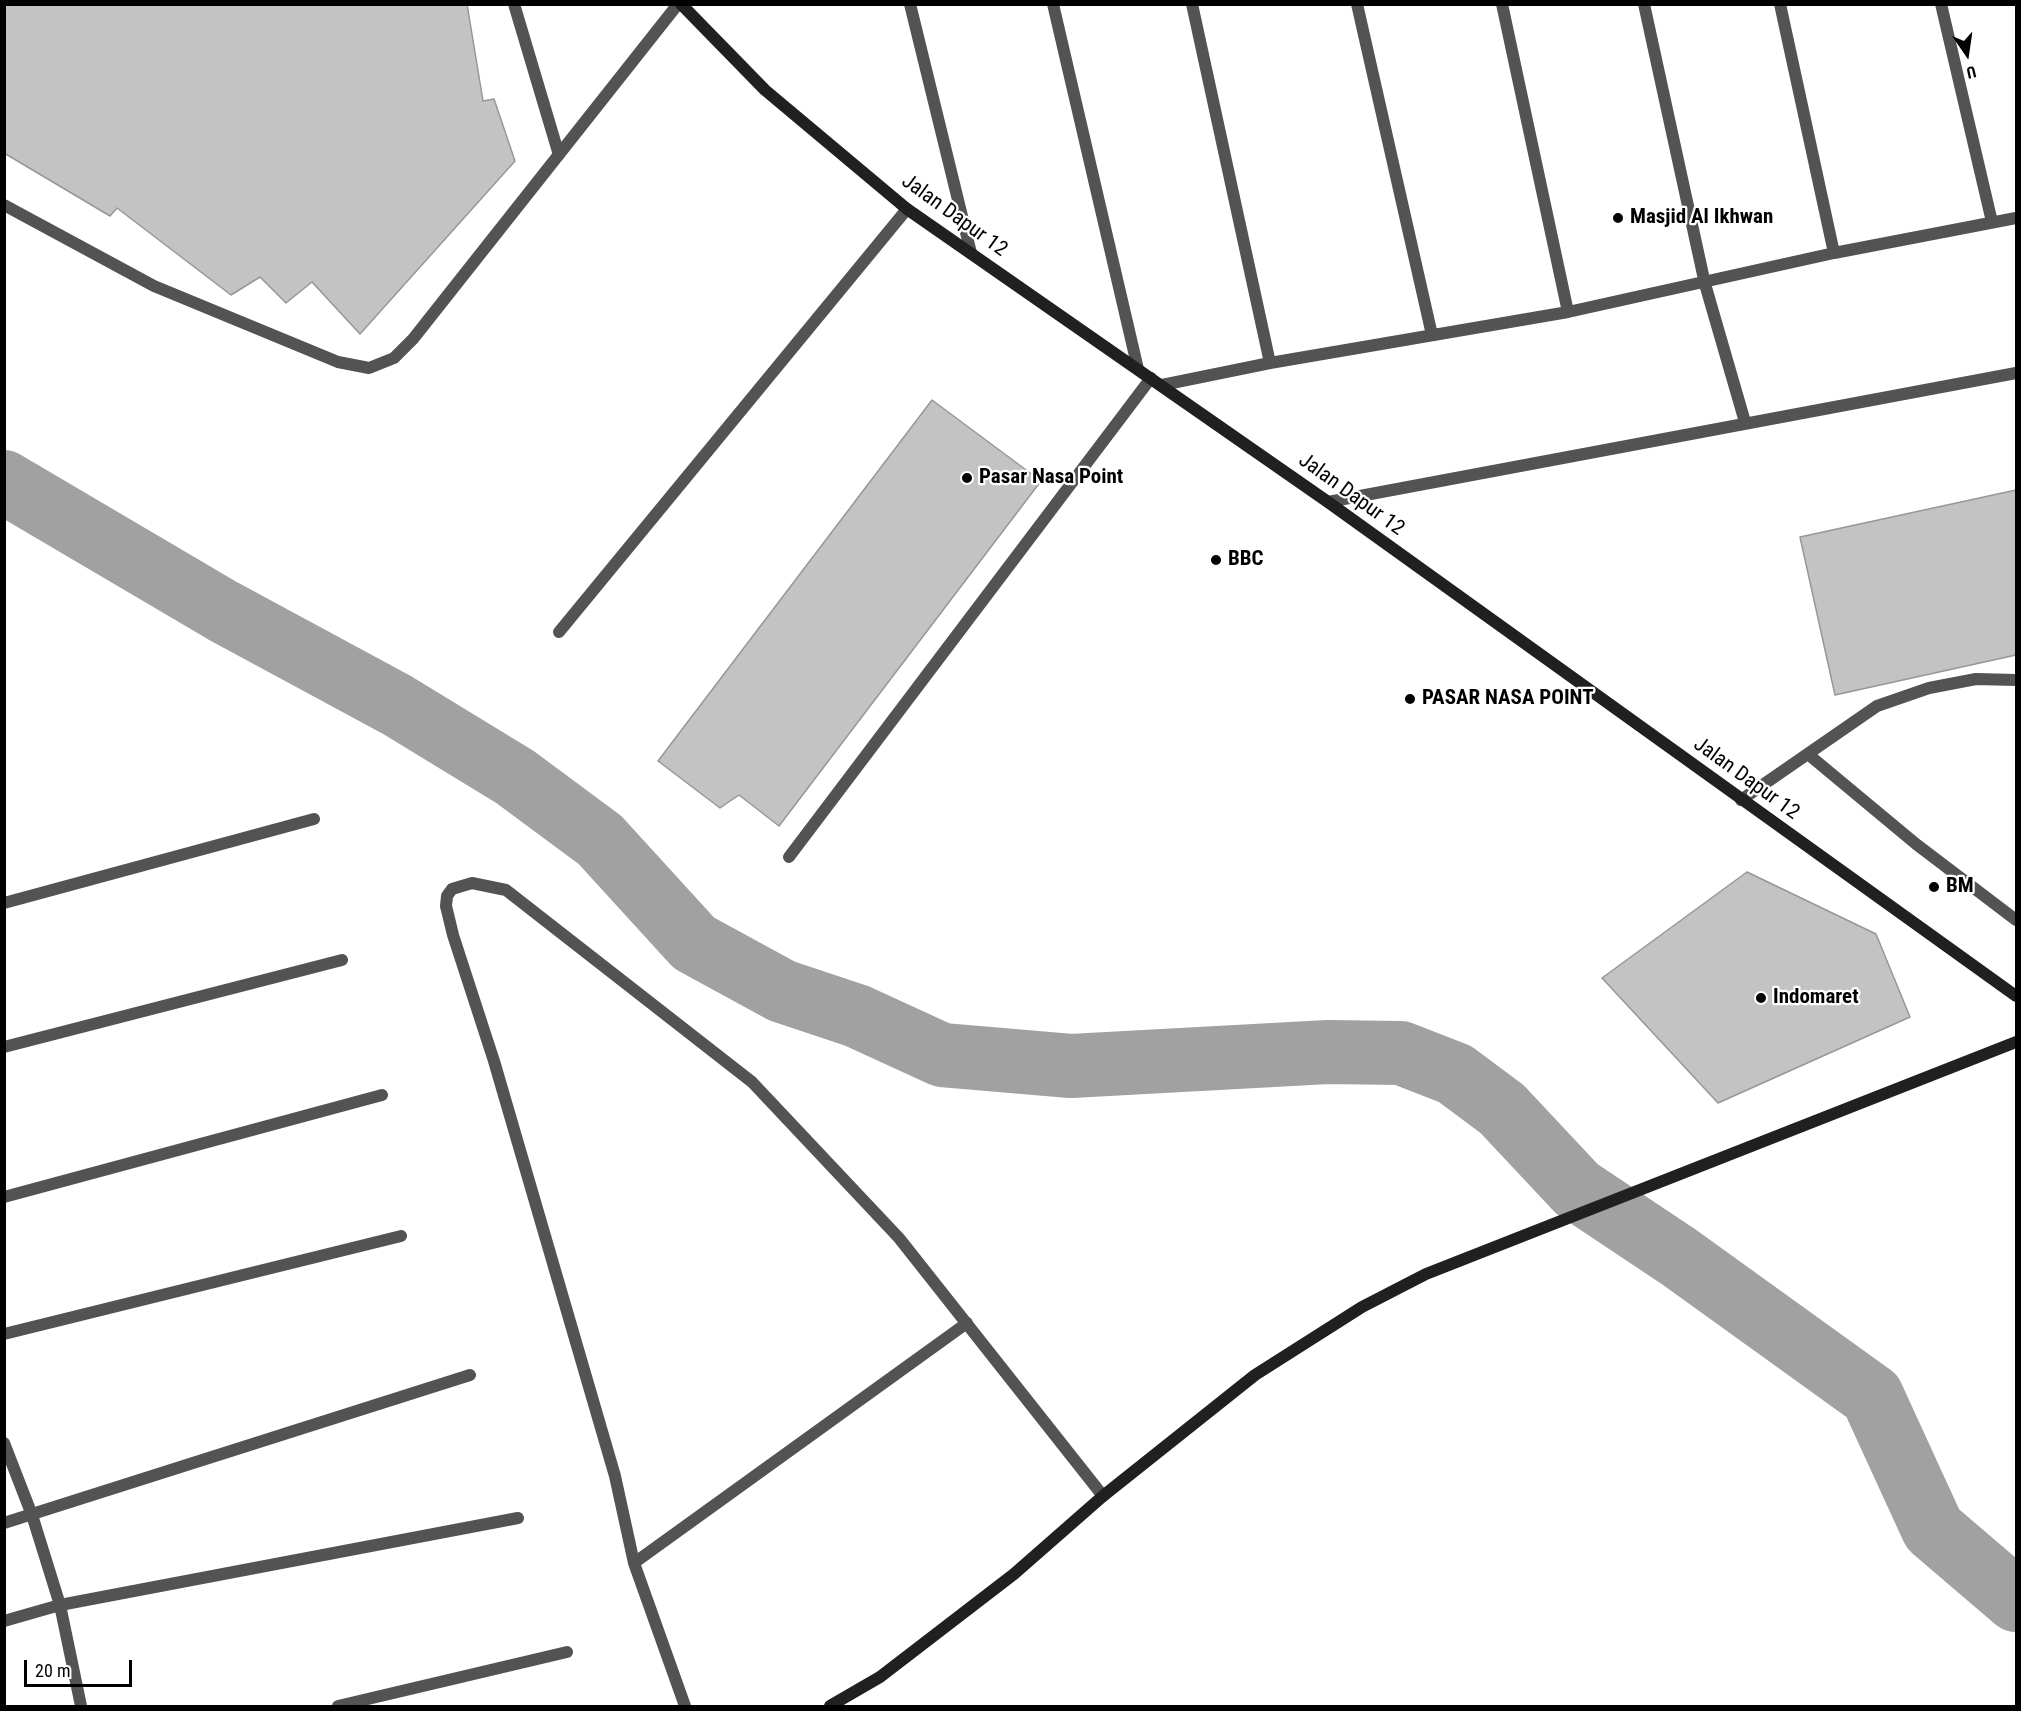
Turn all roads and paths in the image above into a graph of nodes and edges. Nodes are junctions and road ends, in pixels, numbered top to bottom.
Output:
1 (514, 4) edge
2 (680, 4) edge
3 (910, 4) edge
4 (1053, 4) edge
5 (1192, 4) edge
6 (1357, 4) edge
7 (1502, 4) edge
8 (1644, 4) edge
9 (1780, 4) edge
10 (1941, 4) edge
11 (559, 155) junction
12 (4, 205) edge
13 (907, 209) junction
14 (2016, 218) edge
15 (1992, 222) junction
16 (971, 253) junction
17 (1834, 253) junction
18 (1705, 284) junction
19 (1568, 312) junction
20 (1432, 335) junction
21 (1270, 363) junction
22 (1138, 369) junction
23 (2016, 374) edge
24 (1151, 378) junction
25 (1162, 385) junction
26 (1745, 422) junction
27 (1328, 502) junction
28 (559, 633) dead end
29 (2016, 680) edge
30 (1809, 755) junction
31 (1742, 800) junction
32 (314, 819) dead end
33 (789, 857) dead end
34 (4, 903) edge
35 (2016, 920) edge
36 (342, 960) dead end
37 (2016, 996) edge
38 (2016, 1042) edge
39 (4, 1047) edge
40 (382, 1095) dead end
41 (4, 1197) edge
42 (401, 1236) dead end
43 (967, 1323) junction
44 (4, 1334) edge
45 (470, 1376) dead end
46 (4, 1443) edge
47 (1103, 1496) junction
48 (32, 1515) junction
49 (518, 1518) dead end
50 (4, 1523) edge
51 (634, 1563) junction
52 (60, 1605) junction
53 (4, 1621) edge
54 (567, 1652) dead end
55 (81, 1707) edge
56 (338, 1707) edge
57 (685, 1707) edge
58 (830, 1707) edge

1 - 11 street
2 - 11 street
2 - 13 street, Jalan Dapur 12
3 - 16 street
4 - 22 street
5 - 21 street
6 - 20 street
7 - 19 street
8 - 18 street
9 - 17 street
10 - 15 street
11 - 12 street
13 - 16 street, Jalan Dapur 12
13 - 28 street
14 - 15 street
15 - 17 street
16 - 22 street, Jalan Dapur 12
17 - 18 street
18 - 19 street
18 - 26 street
19 - 20 street
20 - 21 street
21 - 25 street
22 - 24 street, Jalan Dapur 12
23 - 26 street
24 - 25 street, Jalan Dapur 12
24 - 33 street
25 - 27 street, Jalan Dapur 12
26 - 27 street
27 - 31 street, Jalan Dapur 12
29 - 30 street
30 - 31 street
30 - 35 street
31 - 37 street, Jalan Dapur 12
32 - 34 street
36 - 39 street
38 - 47 street
40 - 41 street
42 - 44 street
43 - 47 street
43 - 51 street
43 - 51 street
45 - 48 street
46 - 48 street
47 - 58 street
48 - 50 street
48 - 52 street
49 - 52 street
51 - 57 street
52 - 53 street
52 - 55 street
54 - 56 street

